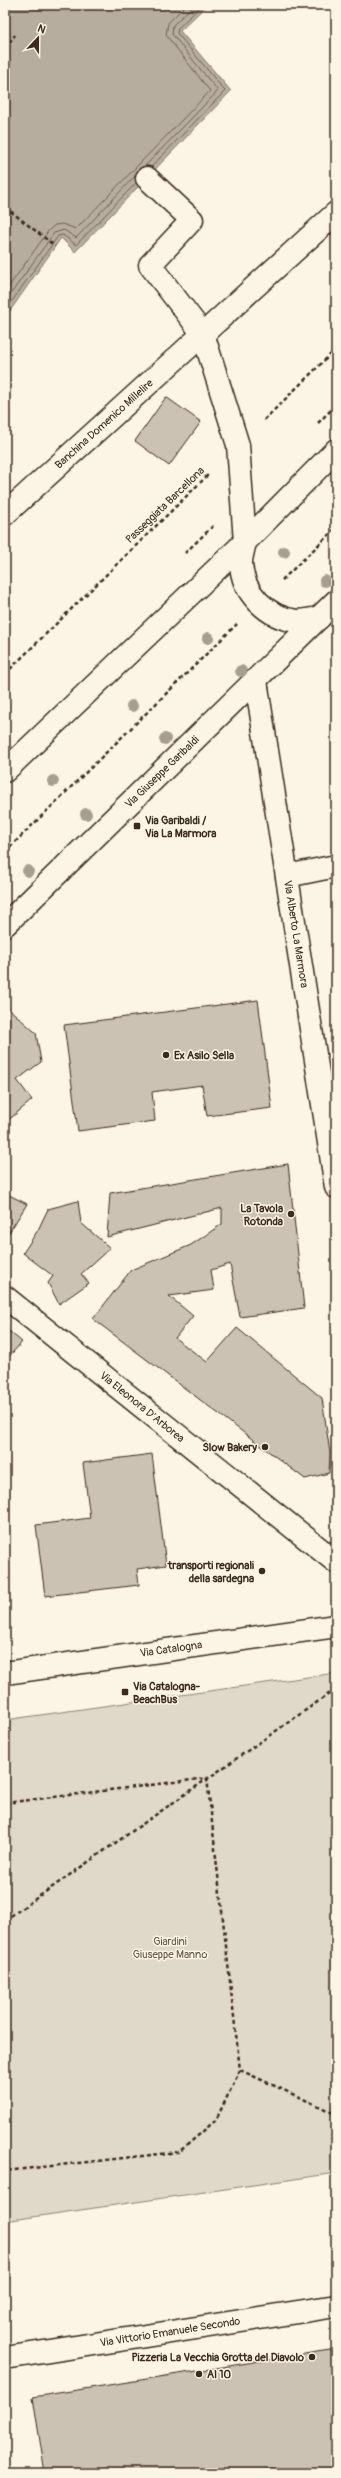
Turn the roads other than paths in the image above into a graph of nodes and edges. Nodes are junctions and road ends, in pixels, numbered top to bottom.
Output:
1 (147, 178) dead end
2 (336, 213) edge
3 (203, 334) junction
4 (336, 450) edge
5 (5, 514) edge
6 (245, 542) junction
7 (336, 601) edge
8 (319, 618) junction
9 (256, 681) junction
10 (5, 770) edge
11 (336, 866) edge
12 (287, 876) junction
13 (5, 925) edge
14 (336, 1187) edge
15 (5, 1297) edge
16 (336, 1562) edge
17 (336, 1626) edge
18 (5, 1673) edge
19 (336, 2306) edge
20 (5, 2358) edge

1 - 3 main road
2 - 3 main road, Banchina Domenico Millelire
3 - 5 main road, Banchina Domenico Millelire
3 - 6 main road
4 - 6 main road
6 - 8 main road
6 - 10 main road
7 - 8 main road, Via Giuseppe Garibaldi
8 - 9 main road, Via Giuseppe Garibaldi
9 - 12 main road, Via Alberto La Marmora
9 - 13 main road, Via Giuseppe Garibaldi
11 - 12 main road
12 - 14 main road, Via Alberto La Marmora
15 - 16 main road, Via Eleonora D'Arborea
17 - 18 main road, Via Catalogna
19 - 20 main road, Via Vittorio Emanuele Secondo

